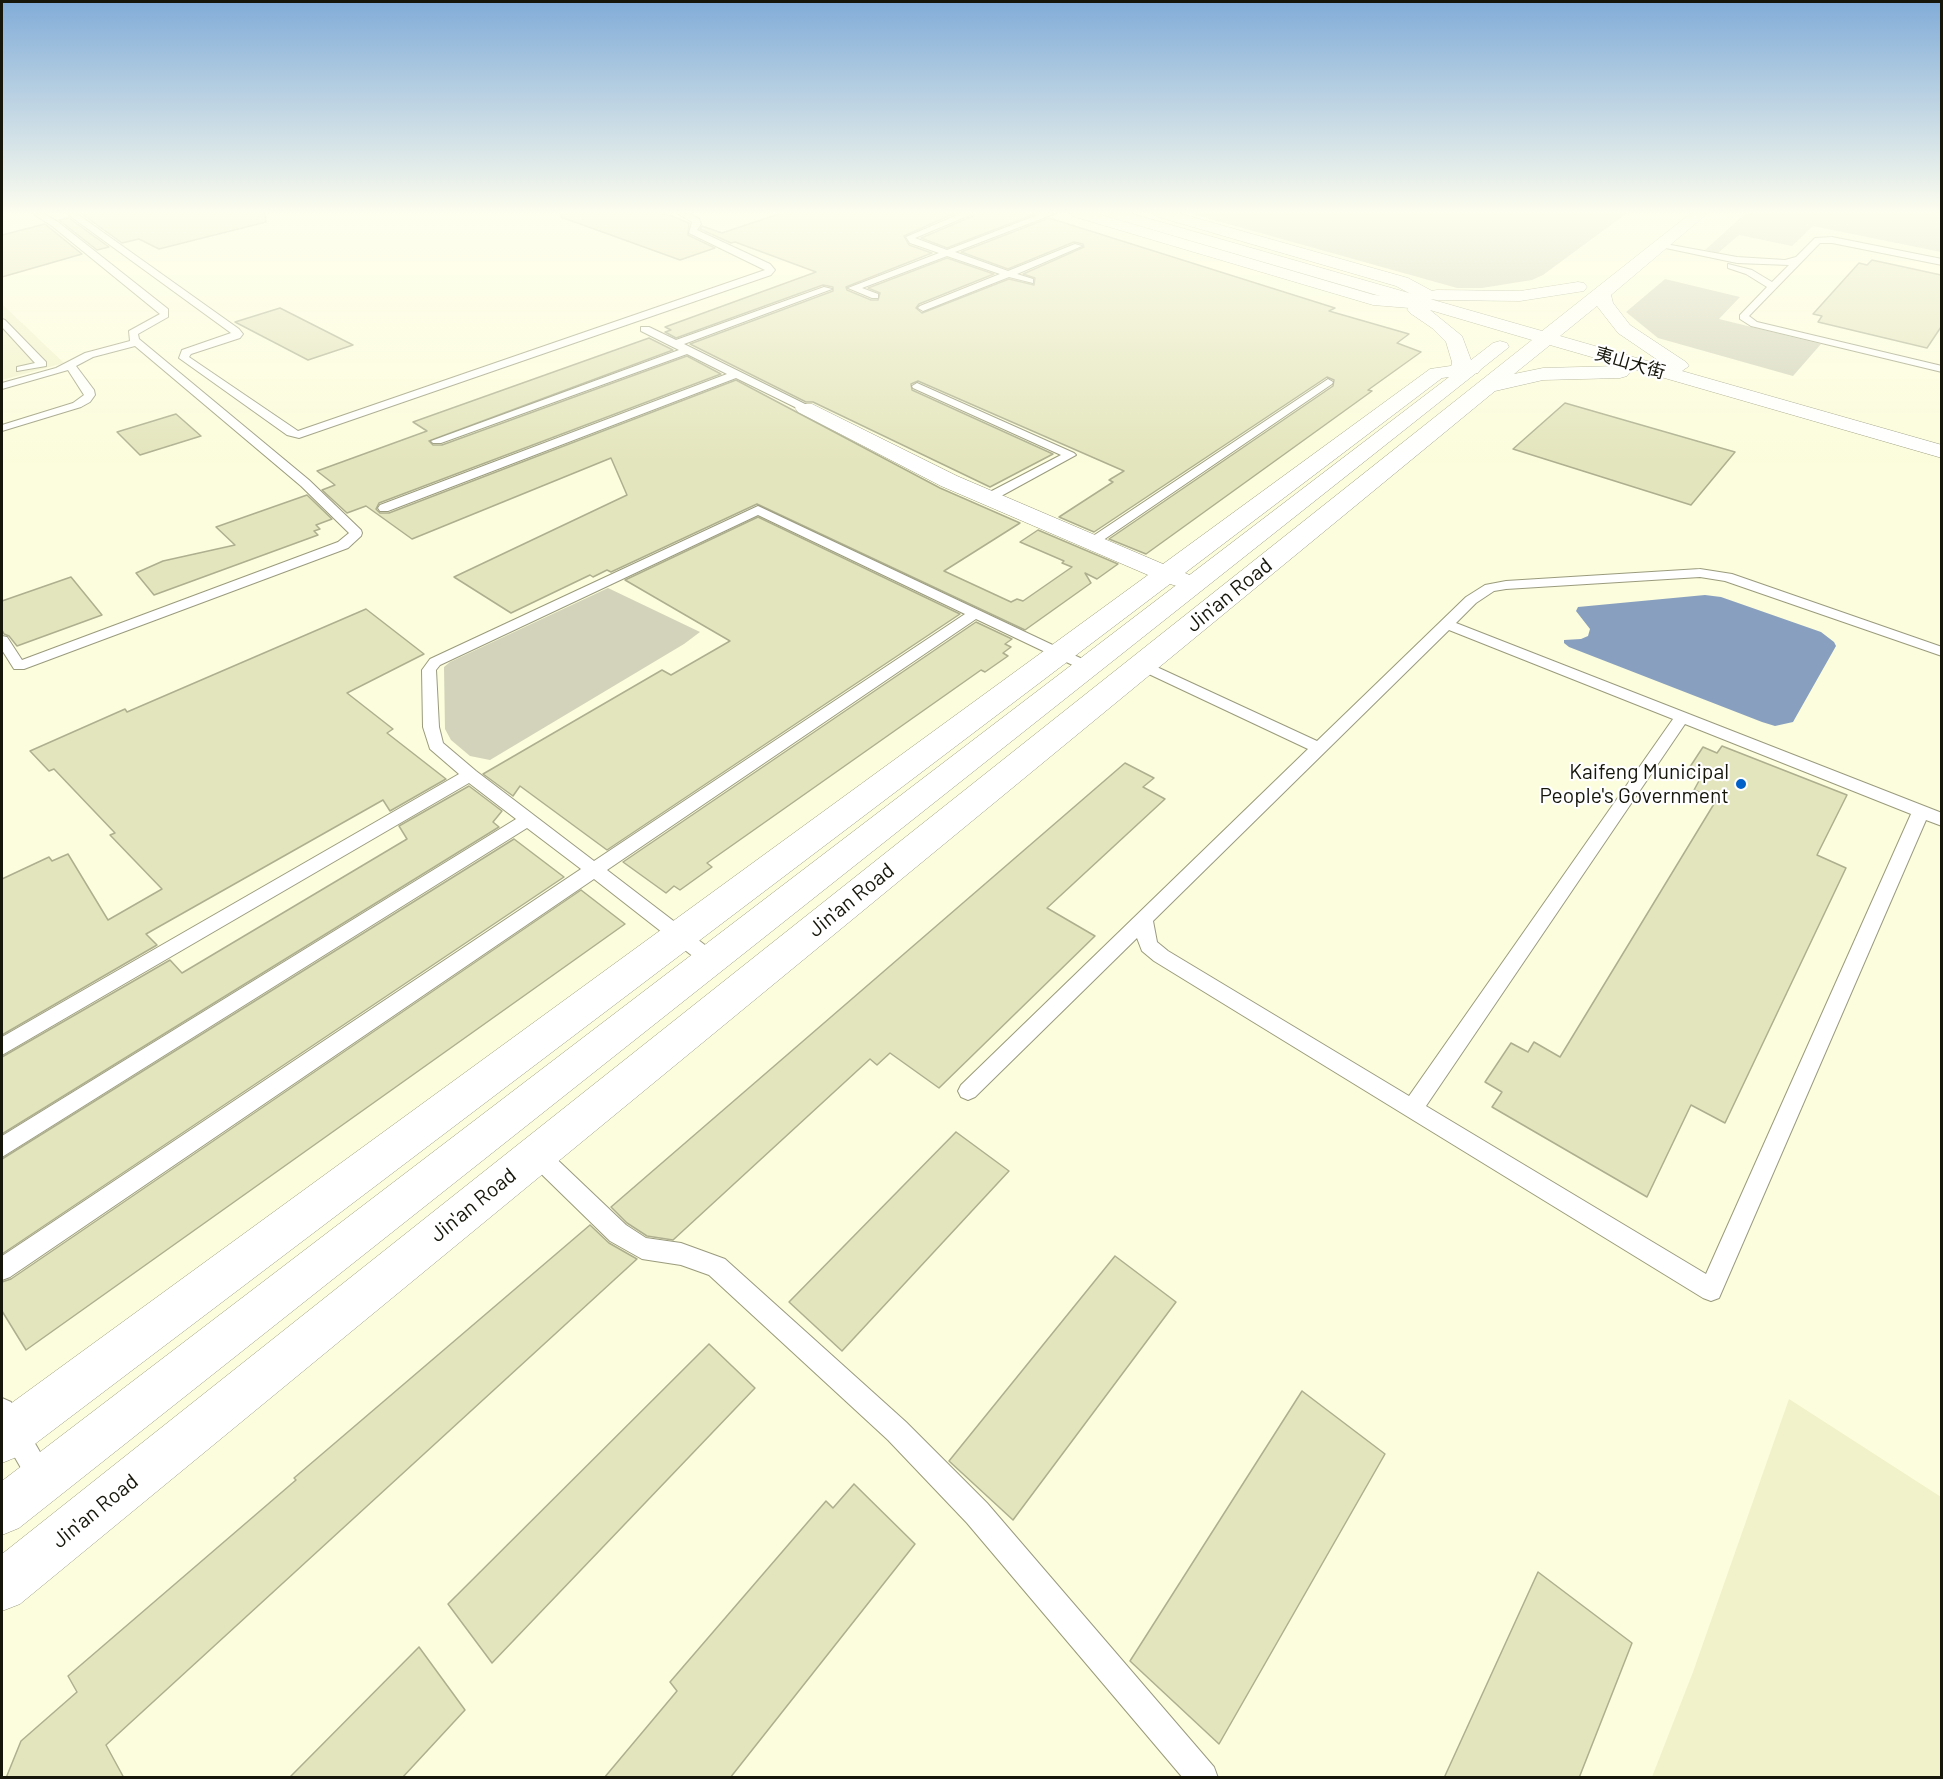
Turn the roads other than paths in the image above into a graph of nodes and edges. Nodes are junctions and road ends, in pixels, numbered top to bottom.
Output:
1 (146, 296) edge
2 (186, 296) edge
3 (702, 296) edge
4 (808, 296) edge
5 (953, 296) edge
6 (1359, 296) edge
7 (1407, 296) edge
8 (1408, 296) edge
9 (1519, 296) edge
10 (1582, 296) edge
11 (1596, 296) edge
12 (1764, 296) edge
13 (1414, 298) junction
14 (923, 308) dead end
15 (2, 322) edge
16 (645, 329) dead end
17 (1537, 332) junction
18 (137, 342) junction
19 (676, 344) junction
20 (687, 350) junction
21 (70, 366) junction
22 (1941, 369) edge
23 (1678, 372) junction
24 (736, 374) junction
25 (2, 375) edge
26 (1469, 377) junction
27 (1328, 382) dead end
28 (2, 386) edge
29 (917, 386) dead end
30 (805, 408) joint
31 (2, 429) edge
32 (437, 441) dead end
33 (1941, 442) edge
34 (1941, 452) edge
35 (988, 498) junction
36 (384, 508) dead end
37 (1091, 542) junction
38 (1180, 580) junction
39 (975, 613) junction
40 (1447, 624) junction
41 (2, 640) edge
42 (1941, 652) edge
43 (1059, 653) junction
44 (1142, 665) junction
45 (1088, 667) junction
46 (1682, 717) junction
47 (1319, 748) junction
48 (470, 775) junction
49 (1921, 812) junction
50 (528, 819) junction
51 (1941, 820) edge
52 (594, 870) junction
53 (1144, 919) junction
54 (679, 935) junction
55 (711, 960) junction
56 (2, 1047) edge
57 (968, 1091) dead end
58 (1412, 1109) junction
59 (2, 1147) edge
60 (536, 1154) junction
61 (2, 1269) edge
62 (5, 1427) edge
63 (42, 1480) junction
64 (2, 1511) edge
65 (2, 1586) edge
66 (1203, 1778) edge

1 - 18 lane
2 - 3 lane
4 - 19 lane
5 - 14 lane
6 - 13 main road
7 - 13 main road, 夷山大街
8 - 13 main road, 夷山大街
9 - 13 main road
10 - 17 main road, Jin'an Road
11 - 23 main road
12 - 22 lane
13 - 17 main road, 夷山大街
13 - 26 main road
15 - 25 lane
16 - 19 lane
17 - 23 main road, 夷山大街
17 - 26 main road, Jin'an Road
18 - 21 lane
18 - 41 lane
19 - 20 lane
20 - 24 lane
20 - 32 lane
21 - 28 lane
21 - 31 lane
23 - 26 main road
23 - 33 main road, 夷山大街
23 - 34 main road, 夷山大街
24 - 30 lane
24 - 36 lane
26 - 38 main road
26 - 44 main road, Jin'an Road
27 - 37 lane
29 - 35 lane
30 - 35 main road
35 - 37 main road
37 - 38 main road
38 - 43 main road
38 - 45 main road, Jin'an Road
39 - 43 lane
39 - 48 lane
39 - 52 lane
40 - 42 lane
40 - 46 lane
40 - 47 lane
43 - 45 lane
43 - 54 main road
44 - 47 lane
44 - 60 main road, Jin'an Road
45 - 55 main road, Jin'an Road
46 - 49 lane
46 - 58 lane
47 - 53 lane
48 - 50 lane
48 - 56 lane
49 - 51 lane
49 - 58 lane
50 - 52 lane
50 - 59 lane
52 - 54 lane
52 - 61 lane
53 - 57 lane
53 - 58 lane
54 - 55 lane
54 - 62 main road
55 - 63 main road, Jin'an Road
60 - 65 main road, Jin'an Road
60 - 66 lane
62 - 63 lane
63 - 64 main road, Jin'an Road

